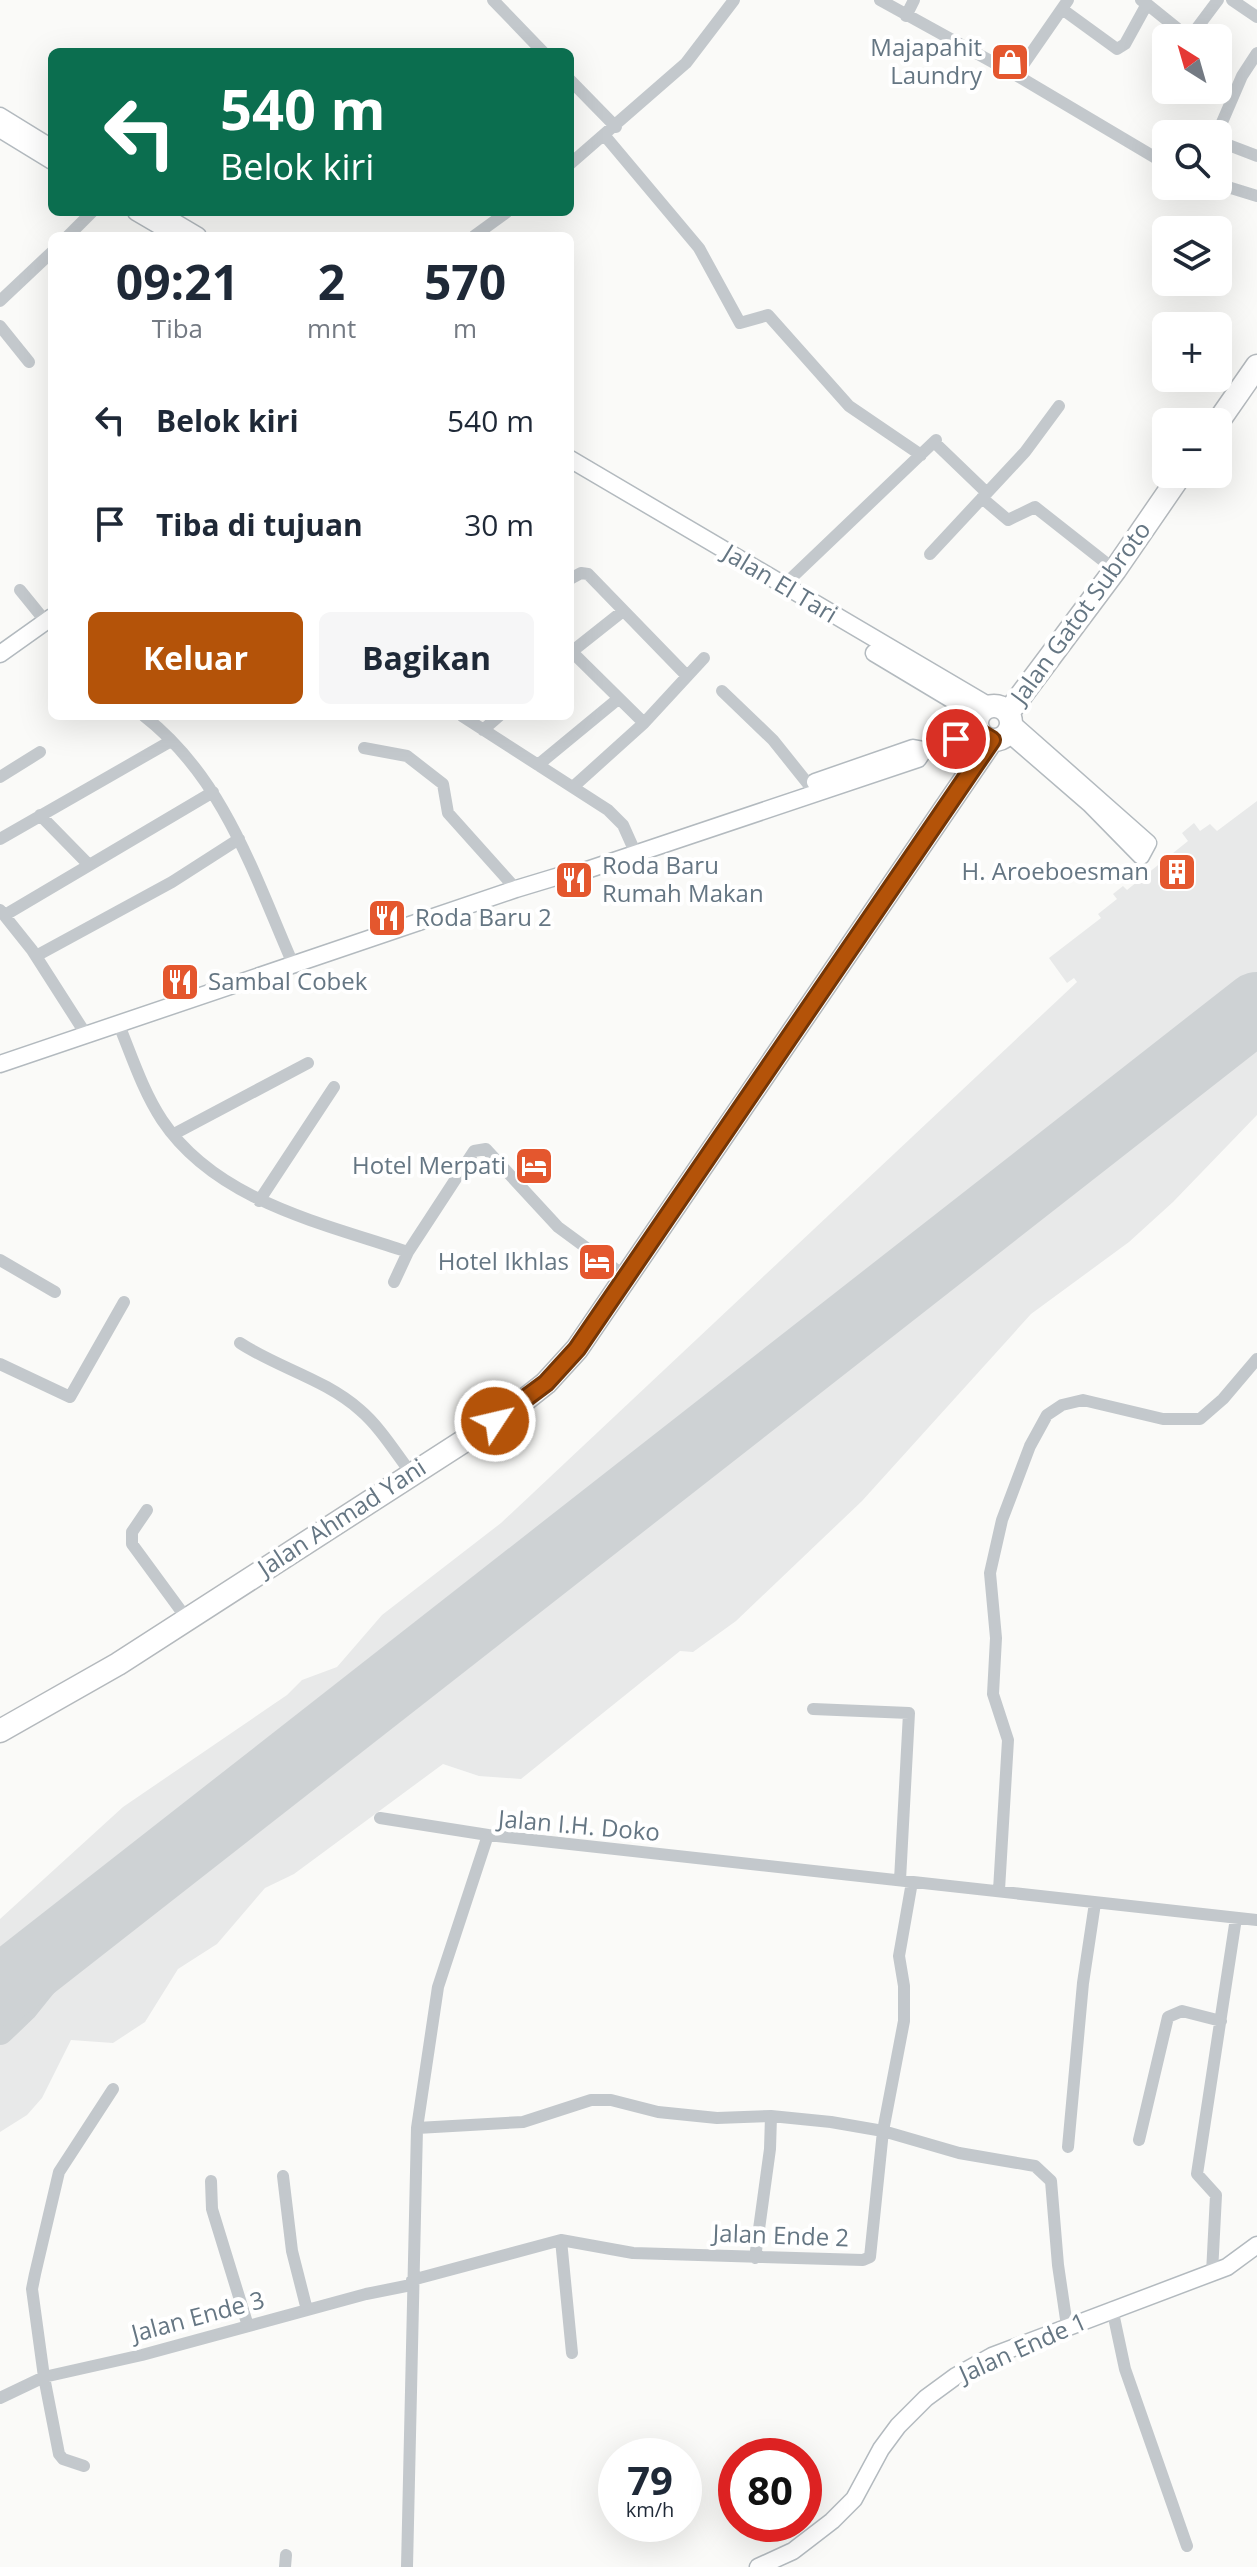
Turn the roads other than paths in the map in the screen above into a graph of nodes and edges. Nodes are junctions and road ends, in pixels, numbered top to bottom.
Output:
1 (493, 0) edge
2 (734, 0) edge
3 (880, 0) edge
4 (914, 0) edge
5 (1218, 0) edge
6 (1232, 0) edge
7 (1144, 2) edge
8 (1065, 5) edge
9 (906, 16) junction
10 (1257, 17) edge
11 (1173, 24) edge
12 (1200, 24) edge
13 (539, 48) edge
14 (1257, 53) edge
15 (1016, 75) junction
16 (574, 85) edge
17 (0, 116) edge
18 (1223, 120) edge
19 (0, 129) edge
20 (611, 132) junction
21 (48, 146) edge
22 (1232, 146) edge
23 (1152, 156) edge
24 (1257, 156) edge
25 (48, 159) edge
26 (574, 161) edge
27 (1232, 188) edge
28 (1257, 196) edge
29 (88, 216) edge
30 (143, 216) edge
31 (168, 216) edge
32 (502, 216) edge
33 (72, 232) edge
34 (170, 232) edge
35 (192, 232) edge
36 (480, 232) edge
37 (48, 256) edge
38 (0, 301) edge
39 (0, 326) edge
40 (29, 362) dead end
41 (1257, 366) edge
42 (1059, 406) dead end
43 (1228, 408) edge
44 (921, 455) junction
45 (574, 462) edge
46 (574, 472) edge
47 (1171, 488) edge
48 (985, 496) junction
49 (665, 521) junction
50 (930, 554) dead end
51 (1115, 570) junction
52 (574, 577) edge
53 (783, 586) junction
54 (20, 590) dead end
55 (623, 611) junction
56 (48, 617) edge
57 (48, 620) edge
58 (574, 650) edge
59 (0, 654) edge
60 (574, 655) edge
61 (704, 658) dead end
62 (687, 676) junction
63 (722, 691) dead end
64 (618, 699) junction
65 (148, 720) edge
66 (468, 720) edge
67 (494, 720) edge
68 (644, 723) junction
69 (996, 723) junction
70 (483, 730) junction
71 (171, 741) junction
72 (364, 748) dead end
73 (924, 750) junction
74 (40, 752) dead end
75 (538, 765) junction
76 (0, 777) edge
77 (809, 785) junction
78 (573, 787) junction
79 (213, 792) junction
80 (40, 815) junction
81 (0, 839) edge
82 (239, 839) junction
83 (634, 849) junction
84 (1144, 850) dead end
85 (89, 865) junction
86 (516, 889) junction
87 (2, 913) edge
88 (36, 956) junction
89 (293, 964) junction
90 (119, 1025) junction
91 (87, 1036) junction
92 (308, 1063) dead end
93 (0, 1064) edge
94 (334, 1087) dead end
95 (174, 1134) junction
96 (259, 1201) junction
97 (408, 1252) junction
98 (0, 1260) edge
99 (626, 1277) junction
100 (394, 1282) dead end
101 (55, 1292) dead end
102 (124, 1302) dead end
103 (240, 1343) dead end
104 (1257, 1359) edge
105 (0, 1364) edge
106 (411, 1473) junction
107 (147, 1510) dead end
108 (187, 1619) junction
109 (813, 1709) dead end
110 (0, 1731) edge
111 (380, 1818) dead end
112 (488, 1835) junction
113 (906, 1881) junction
114 (999, 1890) junction
115 (1095, 1903) junction
116 (1236, 1918) junction
117 (1257, 1920) edge
118 (1221, 2021) junction
119 (113, 2089) dead end
120 (771, 2116) junction
121 (417, 2128) junction
122 (883, 2131) junction
123 (1139, 2140) dead end
124 (1068, 2147) dead end
125 (283, 2176) dead end
126 (211, 2181) dead end
127 (561, 2240) junction
128 (1257, 2245) edge
129 (755, 2258) junction
130 (1212, 2273) junction
131 (412, 2282) junction
132 (1112, 2308) junction
133 (307, 2310) junction
134 (248, 2326) junction
135 (1067, 2326) junction
136 (572, 2353) dead end
137 (44, 2377) junction
138 (0, 2398) edge
139 (84, 2466) dead end
140 (1187, 2546) dead end
141 (407, 2567) edge
142 (758, 2567) edge

1 - 13 street
2 - 20 street
3 - 9 street
4 - 9 street
5 - 12 street
6 - 10 street
7 - 8 street
7 - 11 street
8 - 15 street
9 - 15 street
14 - 18 street
15 - 23 street
16 - 20 street
17 - 21 street
19 - 25 street
20 - 26 street
20 - 44 street
22 - 24 street
27 - 28 street
29 - 33 street
30 - 34 street
31 - 35 street
32 - 36 street
37 - 38 street
39 - 40 street
41 - 43 highway
42 - 48 street
44 - 48 street
44 - 53 street
45 - 49 street, Jalan El Tari
46 - 49 street, Jalan El Tari
47 - 51 highway, Jalan Gatot Subroto
48 - 50 street
48 - 51 street
49 - 53 street, Jalan El Tari
49 - 69 street, Jalan El Tari
51 - 69 highway, Jalan Gatot Subroto
52 - 55 street
53 - 69 street, Jalan El Tari
54 - 56 street
55 - 58 street
55 - 62 street
57 - 59 street
60 - 64 street
61 - 62 street
62 - 68 street
63 - 77 street
64 - 68 street
64 - 75 street
65 - 71 street
66 - 70 street
67 - 70 street
68 - 78 street
69 - 73 street
69 - 84 street
69 - 99 highway, Jalan Ahmad Yani
70 - 75 street
71 - 79 street
71 - 80 street
72 - 86 street
73 - 77 street
73 - 83 street
74 - 76 street
75 - 78 street
77 - 83 street
78 - 83 street
79 - 82 street
79 - 85 street
80 - 81 street
80 - 85 street
82 - 88 street
82 - 89 street
83 - 86 street
85 - 87 street
86 - 89 street
87 - 88 street
88 - 91 street
89 - 90 street
90 - 91 street
90 - 95 street
91 - 93 street
92 - 95 street
94 - 96 street
95 - 96 street
96 - 97 street
97 - 99 street
97 - 100 street
98 - 101 street
99 - 106 highway, Jalan Ahmad Yani
102 - 105 street
103 - 106 street
104 - 114 street
106 - 108 highway, Jalan Ahmad Yani
107 - 108 street
108 - 110 highway, Jalan Ahmad Yani
109 - 113 street, Jalan Ende 2
111 - 112 street
112 - 113 street, Jalan I.H. Doko
112 - 121 street, Jalan I.H. Doko
113 - 114 street, Jalan I.H. Doko
113 - 122 street, Jalan Ende 2
114 - 115 street, Jalan I.H. Doko
115 - 116 street, Jalan I.H. Doko
115 - 124 street
116 - 117 street, Jalan I.H. Doko
116 - 118 street
118 - 123 street
118 - 130 street
119 - 137 street
120 - 121 street
120 - 122 street
120 - 129 street
121 - 131 street, Jalan I.H. Doko
122 - 129 street, Jalan Ende 2
122 - 135 street
125 - 133 street
126 - 134 street
127 - 129 street, Jalan Ende 2
127 - 131 street, Jalan Ende 2
127 - 136 street
128 - 130 street, Jalan Ende 1
130 - 132 street, Jalan Ende 1
131 - 133 street, Jalan Ende 3
131 - 141 street, Jalan I.H. Doko
132 - 135 street, Jalan Ende 1
132 - 140 street
133 - 134 street, Jalan Ende 3
134 - 137 street, Jalan Ende 3
135 - 142 street, Jalan Ende 1
137 - 138 street, Jalan Ende 3
137 - 139 street

